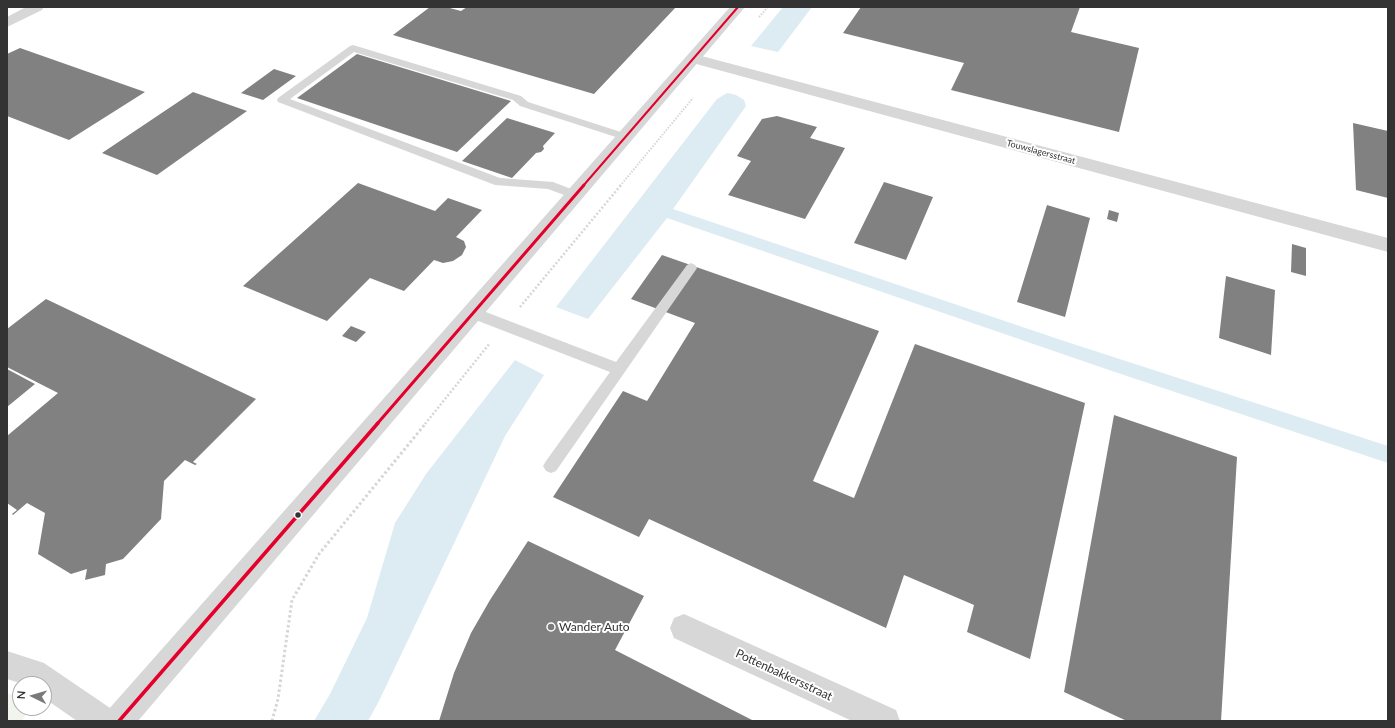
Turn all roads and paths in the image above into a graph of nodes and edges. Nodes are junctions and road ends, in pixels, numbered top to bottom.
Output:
1 (37, 7) edge
2 (738, 7) edge
3 (768, 7) edge
4 (758, 19) dead end
5 (7, 23) edge
6 (694, 59) junction
7 (720, 66) junction
8 (626, 137) junction
9 (575, 195) junction
10 (1388, 245) edge
11 (691, 268) dead end
12 (473, 313) junction
13 (504, 325) junction
14 (618, 370) junction
15 (551, 466) dead end
16 (684, 628) dead end
17 (7, 665) edge
18 (102, 721) edge
19 (119, 721) edge
20 (272, 721) edge
21 (885, 721) edge

1 - 5 street
2 - 6 street
3 - 4 path
6 - 7 street, Touwslagersstraat
6 - 8 street
7 - 10 street, Touwslagersstraat
7 - 13 path
8 - 9 street
8 - 9 lane
9 - 12 street
11 - 14 lane
12 - 13 lane
12 - 19 street
13 - 14 lane
13 - 20 path
14 - 15 lane
16 - 21 street, Pottenbakkersstraat
17 - 18 street

